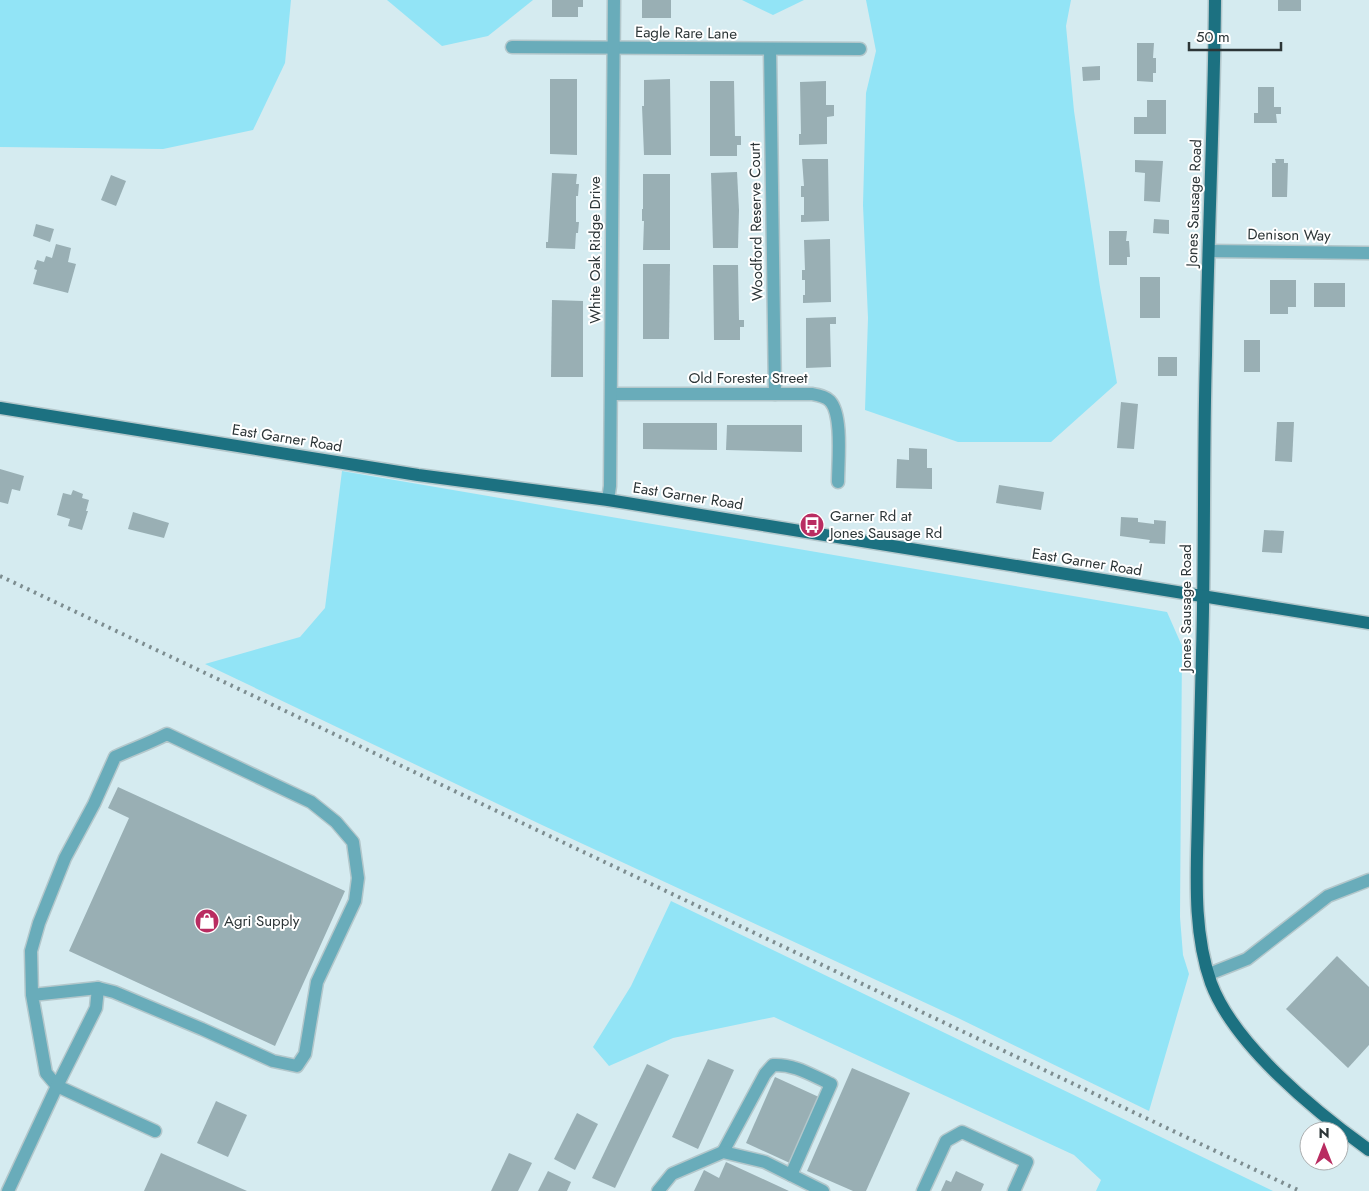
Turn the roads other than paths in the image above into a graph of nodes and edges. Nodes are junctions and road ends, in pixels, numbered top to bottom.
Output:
1 (614, 0) edge
2 (1215, 0) edge
3 (512, 47) dead end
4 (613, 48) junction
5 (860, 49) dead end
6 (770, 50) junction
7 (1209, 251) junction
8 (1369, 253) edge
9 (612, 394) junction
10 (774, 394) junction
11 (0, 408) edge
12 (838, 482) dead end
13 (608, 500) junction
14 (1204, 598) junction
15 (1369, 623) edge
16 (1369, 880) edge
17 (1209, 974) junction
18 (98, 988) junction
19 (32, 995) junction
20 (57, 1086) junction
21 (155, 1131) dead end
22 (1369, 1150) edge
23 (723, 1152) junction
24 (792, 1175) junction
25 (8, 1191) edge
26 (658, 1191) edge
27 (823, 1191) edge
28 (923, 1191) edge
29 (1014, 1191) edge

1 - 4 street, White Oak Ridge Drive
2 - 7 main road, Jones Sausage Road
3 - 4 street, Eagle Rare Lane
4 - 6 street, Eagle Rare Lane
4 - 9 street, White Oak Ridge Drive
5 - 6 street, Eagle Rare Lane
6 - 10 street, Woodford Reserve Court
7 - 8 street, Denison Way
7 - 14 main road, Jones Sausage Road
9 - 10 street, Old Forester Street
9 - 13 street, White Oak Ridge Drive
10 - 12 street, Old Forester Street
11 - 13 main road, East Garner Road
13 - 14 main road, East Garner Road
14 - 15 main road, East Garner Road
14 - 17 main road, Jones Sausage Road
16 - 17 street
17 - 22 main road, Jones Sausage Road
18 - 19 street
18 - 19 street
18 - 20 street
19 - 20 street
20 - 21 street
20 - 25 street
23 - 24 street
23 - 24 street
23 - 26 street
24 - 27 street
28 - 29 street

